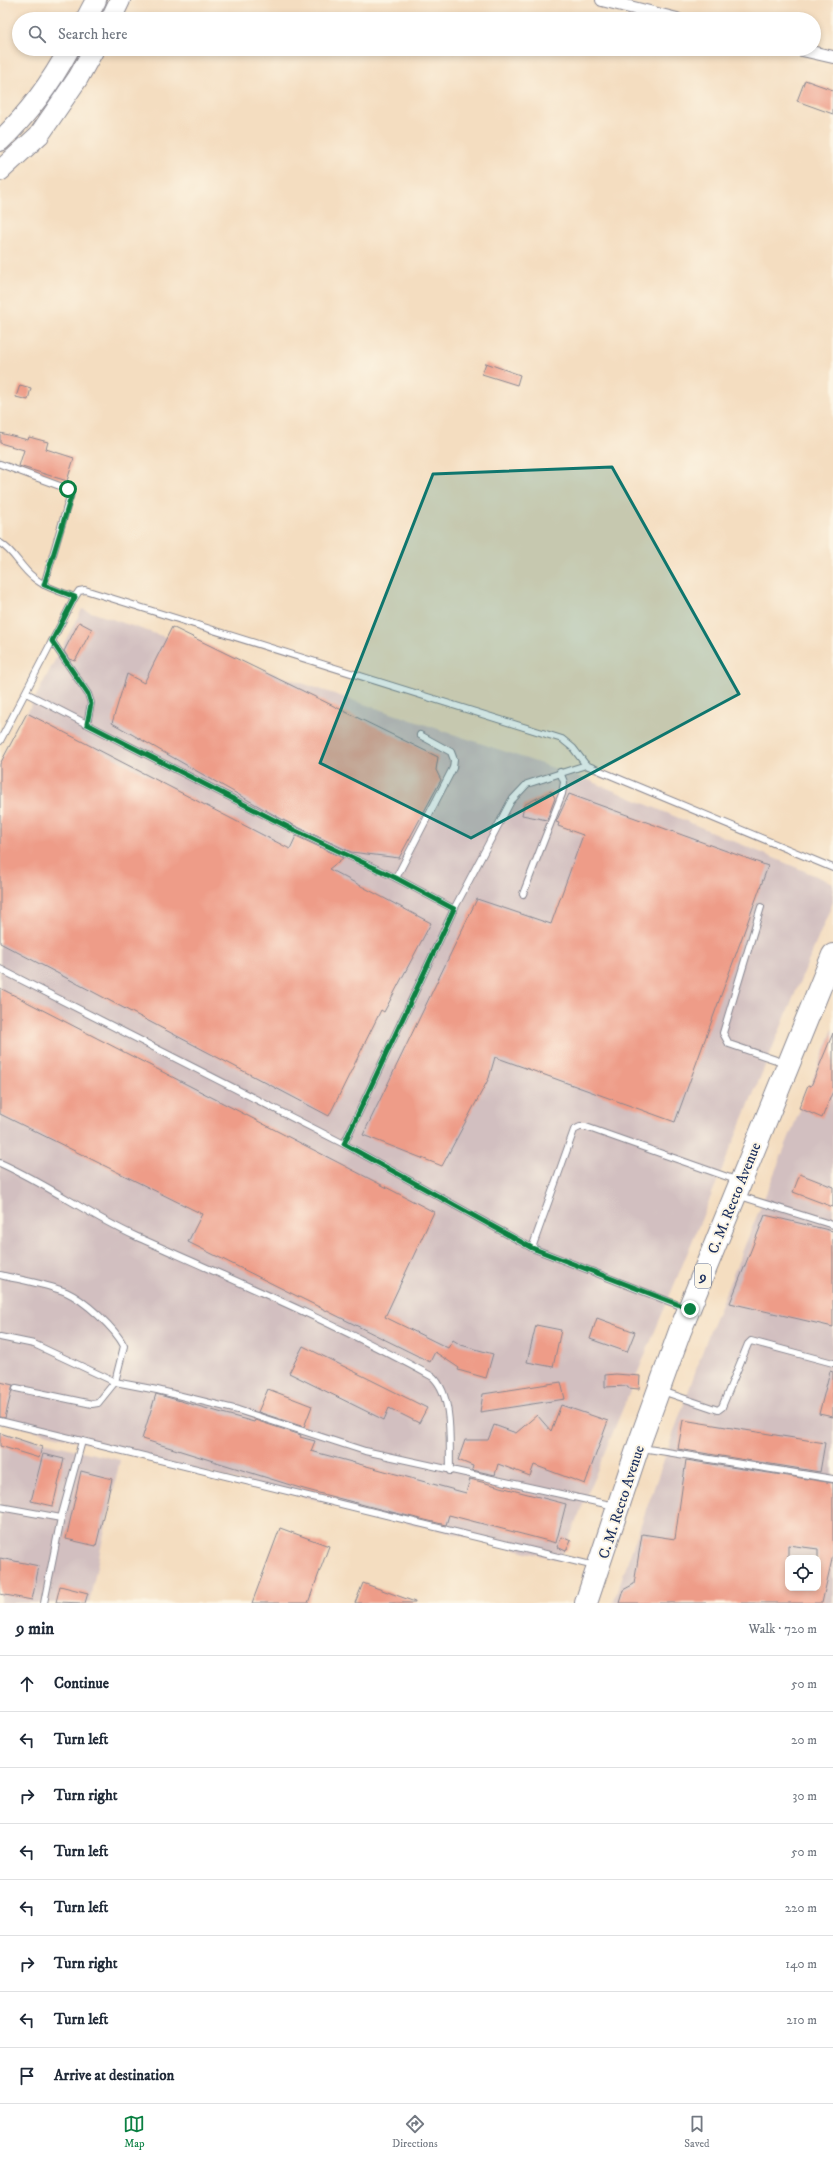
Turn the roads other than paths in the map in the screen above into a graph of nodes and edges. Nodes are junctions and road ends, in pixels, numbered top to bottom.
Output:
1 (96, 0) edge
2 (120, 0) edge
3 (602, 0) edge
4 (90, 12) edge
5 (114, 12) edge
6 (649, 12) edge
7 (821, 54) edge
8 (65, 56) edge
9 (90, 56) edge
10 (833, 57) edge
11 (0, 141) edge
12 (0, 171) edge
13 (0, 464) edge
14 (0, 543) edge
15 (44, 585) junction
16 (75, 597) junction
17 (52, 641) junction
18 (26, 693) junction
19 (87, 724) junction
20 (420, 735) dead end
21 (0, 741) edge
22 (586, 765) junction
23 (560, 772) junction
24 (833, 868) edge
25 (396, 878) junction
26 (523, 894) dead end
27 (761, 906) dead end
28 (454, 909) junction
29 (833, 954) edge
30 (0, 969) edge
31 (788, 1064) junction
32 (344, 1144) junction
33 (0, 1163) edge
34 (739, 1188) junction
35 (833, 1225) edge
36 (532, 1248) junction
37 (0, 1274) edge
38 (690, 1309) junction
39 (0, 1337) edge
40 (833, 1363) edge
41 (115, 1382) junction
42 (16, 1388) dead end
43 (659, 1390) junction
44 (0, 1421) edge
45 (82, 1441) junction
46 (638, 1447) junction
47 (450, 1471) junction
48 (833, 1479) edge
49 (0, 1507) edge
50 (618, 1507) junction
51 (61, 1518) junction
52 (599, 1566) junction
53 (44, 1603) edge
54 (586, 1603) edge

1 - 4 main road
2 - 5 main road
3 - 6 street
7 - 10 street
8 - 11 main road
9 - 12 main road
13 - 15 lane
14 - 15 lane
15 - 16 lane
16 - 17 lane
16 - 22 lane
17 - 18 lane
17 - 19 lane
18 - 19 lane
18 - 21 lane
19 - 25 lane
20 - 25 lane
22 - 23 lane
22 - 24 lane
23 - 26 lane
23 - 28 lane
25 - 28 lane
27 - 31 lane
28 - 32 lane
29 - 31 highway, C. M. Recto Avenue / 9
30 - 32 lane
31 - 34 highway, C. M. Recto Avenue / 9
32 - 36 lane
33 - 47 lane
34 - 35 lane
34 - 36 lane
34 - 38 highway, C. M. Recto Avenue / 9
36 - 38 lane
37 - 41 lane
38 - 43 highway, C. M. Recto Avenue / 9
39 - 41 lane
40 - 43 lane
41 - 42 lane
41 - 47 lane
43 - 46 highway, C. M. Recto Avenue / 9
44 - 45 lane
45 - 51 lane
45 - 52 lane
46 - 48 lane
46 - 50 highway, C. M. Recto Avenue / 9
47 - 50 lane
49 - 51 lane
50 - 52 highway, C. M. Recto Avenue / 9
51 - 53 lane
52 - 54 highway, C. M. Recto Avenue / 9

